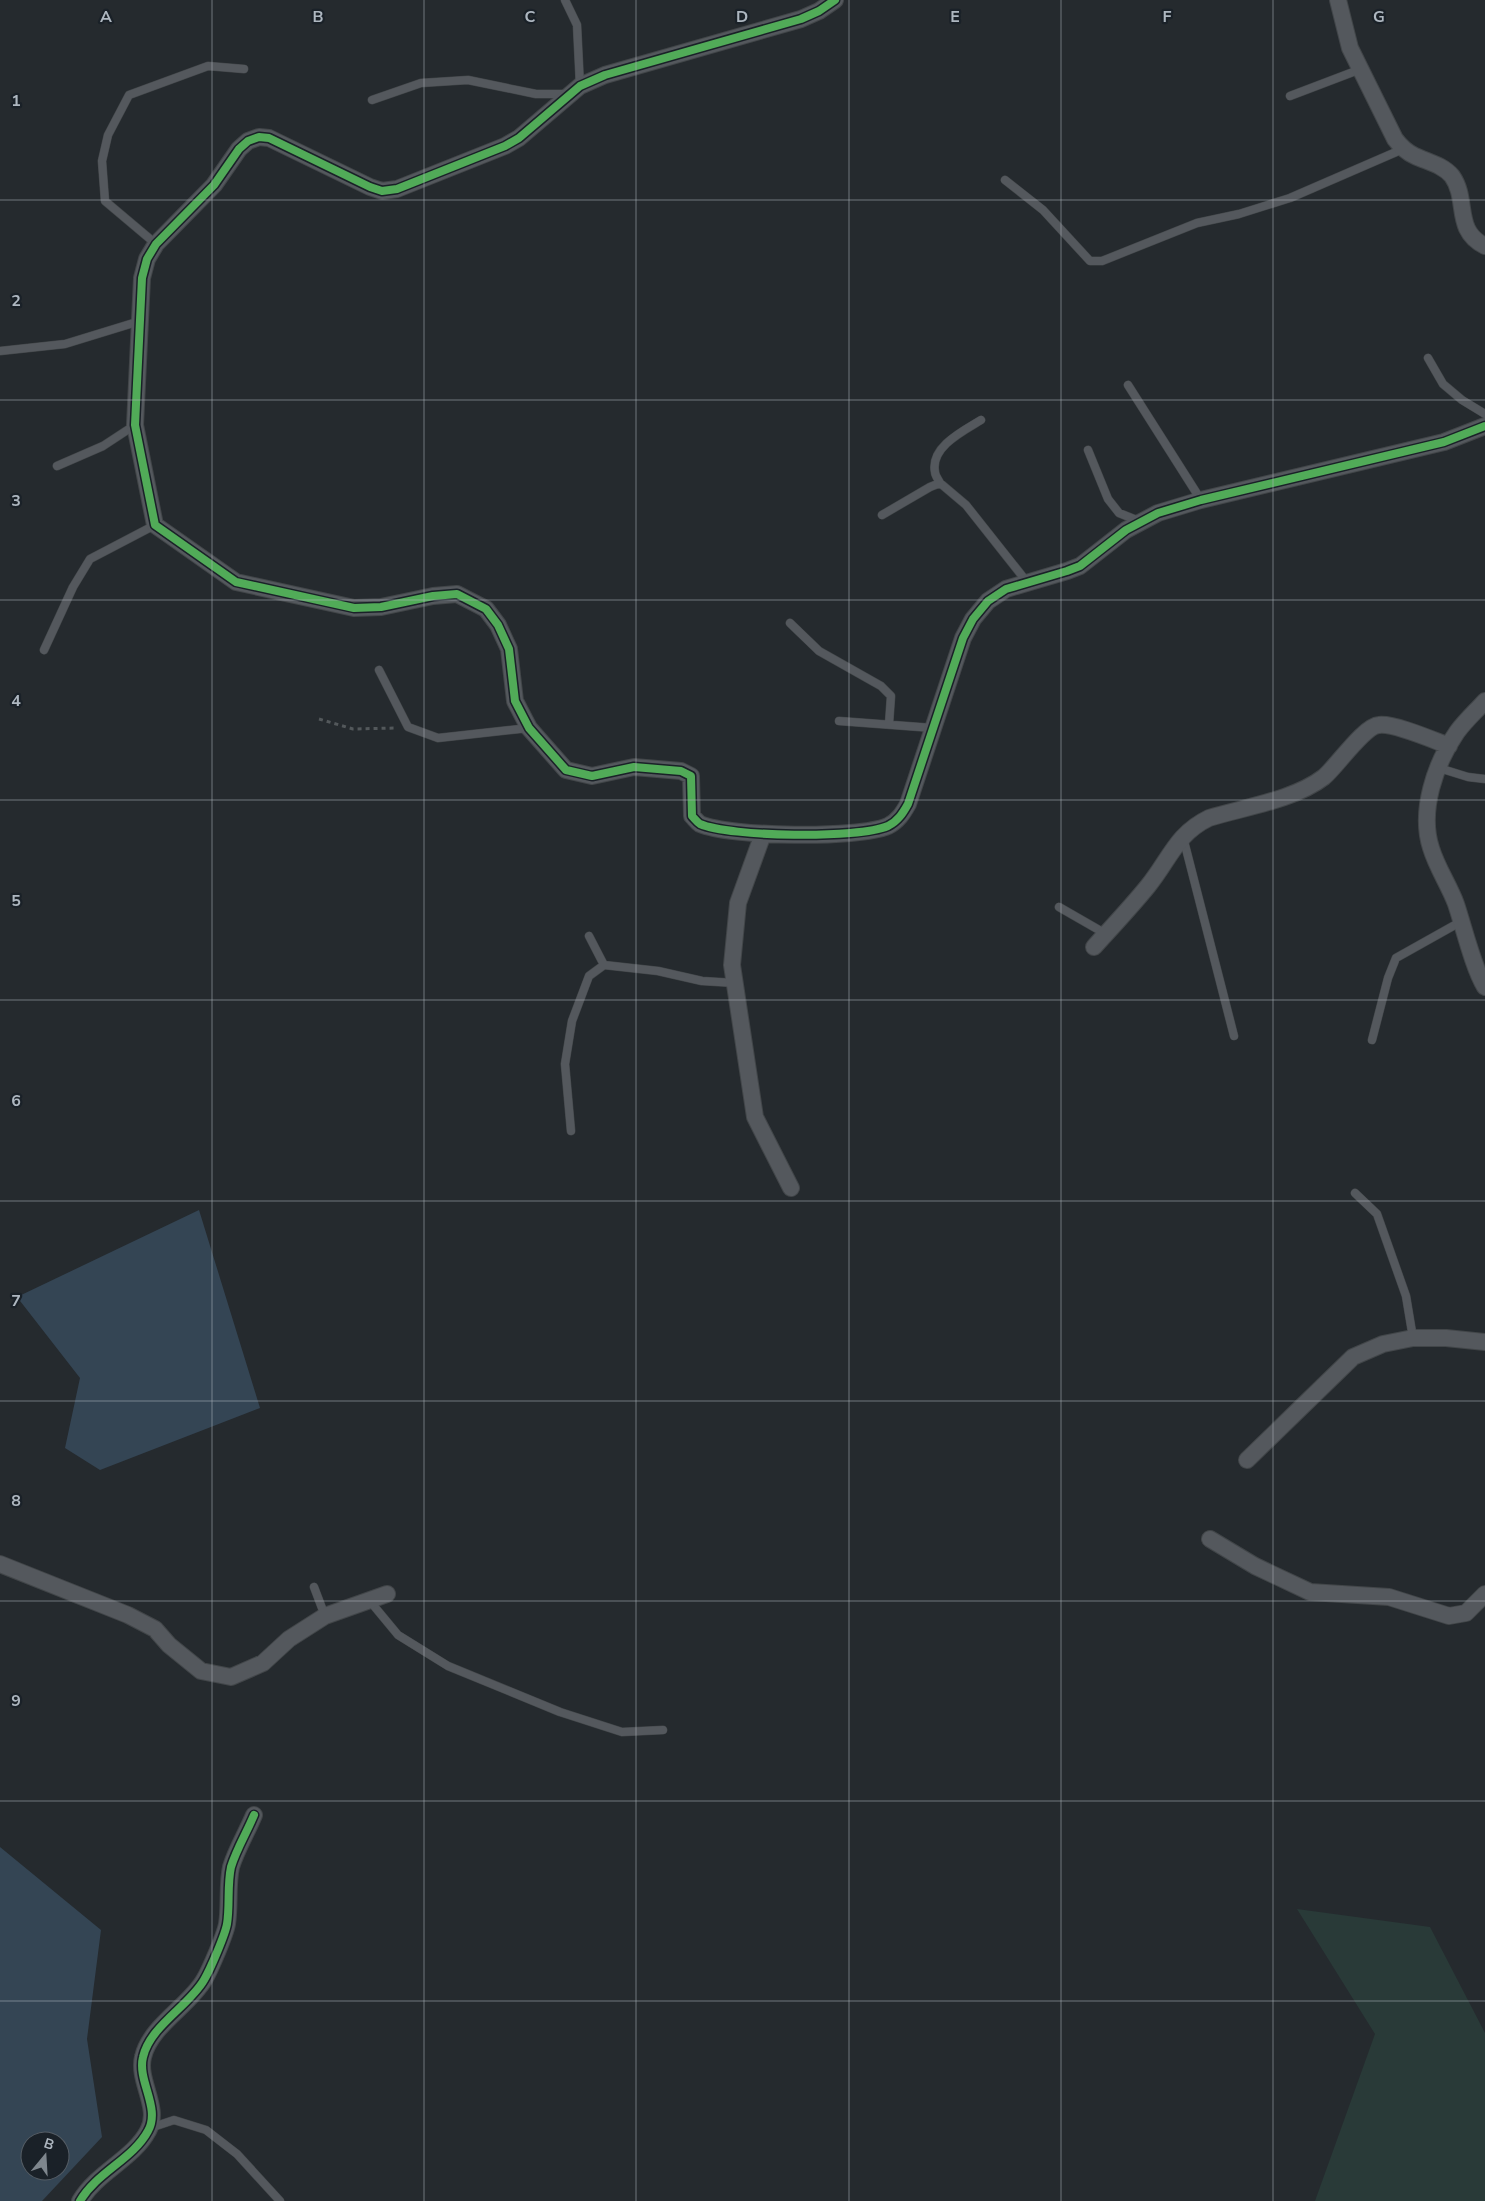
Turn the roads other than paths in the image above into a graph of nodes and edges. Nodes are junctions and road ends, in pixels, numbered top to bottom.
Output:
1 (565, 0) edge
2 (836, 0) edge
3 (1338, 0) edge
4 (244, 69) dead end
5 (1361, 69) junction
6 (576, 90) junction
7 (1290, 96) dead end
8 (372, 100) dead end
9 (1403, 149) junction
10 (1005, 180) dead end
11 (156, 244) junction
12 (1485, 246) edge
13 (140, 321) junction
14 (0, 351) edge
15 (1428, 358) dead end
16 (1128, 384) dead end
17 (1485, 414) edge
18 (980, 420) dead end
19 (135, 425) junction
20 (1485, 426) edge
21 (1088, 450) dead end
22 (57, 466) dead end
23 (940, 483) junction
24 (1201, 500) junction
25 (882, 516) dead end
26 (1139, 522) junction
27 (155, 525) junction
28 (1027, 582) junction
29 (790, 624) dead end
30 (44, 650) dead end
31 (379, 670) dead end
32 (1485, 701) edge
33 (839, 720) dead end
34 (889, 724) junction
35 (529, 728) junction
36 (933, 728) junction
37 (1449, 746) junction
38 (1439, 768) junction
39 (1485, 779) edge
40 (763, 834) junction
41 (1183, 835) junction
42 (1059, 907) dead end
43 (1462, 921) junction
44 (1106, 934) junction
45 (589, 936) dead end
46 (1094, 947) dead end
47 (604, 965) junction
48 (735, 983) junction
49 (1485, 987) edge
50 (1234, 1036) dead end
51 (1372, 1040) dead end
52 (571, 1131) dead end
53 (791, 1188) dead end
54 (1355, 1192) dead end
55 (1413, 1338) junction
56 (1485, 1342) edge
57 (1247, 1460) dead end
58 (1210, 1539) dead end
59 (0, 1564) edge
60 (314, 1587) dead end
61 (388, 1594) dead end
62 (1485, 1594) edge
63 (370, 1600) junction
64 (325, 1616) junction
65 (664, 1730) dead end
66 (254, 1815) dead end
67 (150, 2128) junction
68 (80, 2201) edge
69 (280, 2201) edge

1 - 6 lane
2 - 6 street
3 - 5 street
4 - 11 lane
5 - 7 lane
5 - 9 street
6 - 8 lane
6 - 11 street
9 - 10 lane
9 - 12 street
11 - 13 street
13 - 14 lane
13 - 19 street
15 - 17 lane
16 - 24 lane
18 - 23 lane
19 - 22 lane
19 - 27 street
20 - 24 street
21 - 26 lane
23 - 25 lane
23 - 28 lane
24 - 26 street
26 - 28 street
27 - 30 lane
27 - 35 street
28 - 36 street
29 - 34 lane
31 - 35 lane
32 - 37 street
33 - 34 lane
34 - 36 lane
35 - 40 street
36 - 40 street
37 - 38 street
37 - 41 street
38 - 39 lane
38 - 43 street
40 - 48 street
41 - 44 street
41 - 50 lane
42 - 44 lane
43 - 49 street
43 - 51 lane
44 - 46 street
45 - 47 lane
47 - 48 lane
47 - 52 lane
48 - 53 street
54 - 55 lane
55 - 56 street
55 - 57 street
58 - 62 street
59 - 64 street
60 - 64 lane
61 - 63 street
63 - 64 street
63 - 65 lane
66 - 67 street
67 - 68 street
67 - 69 lane

